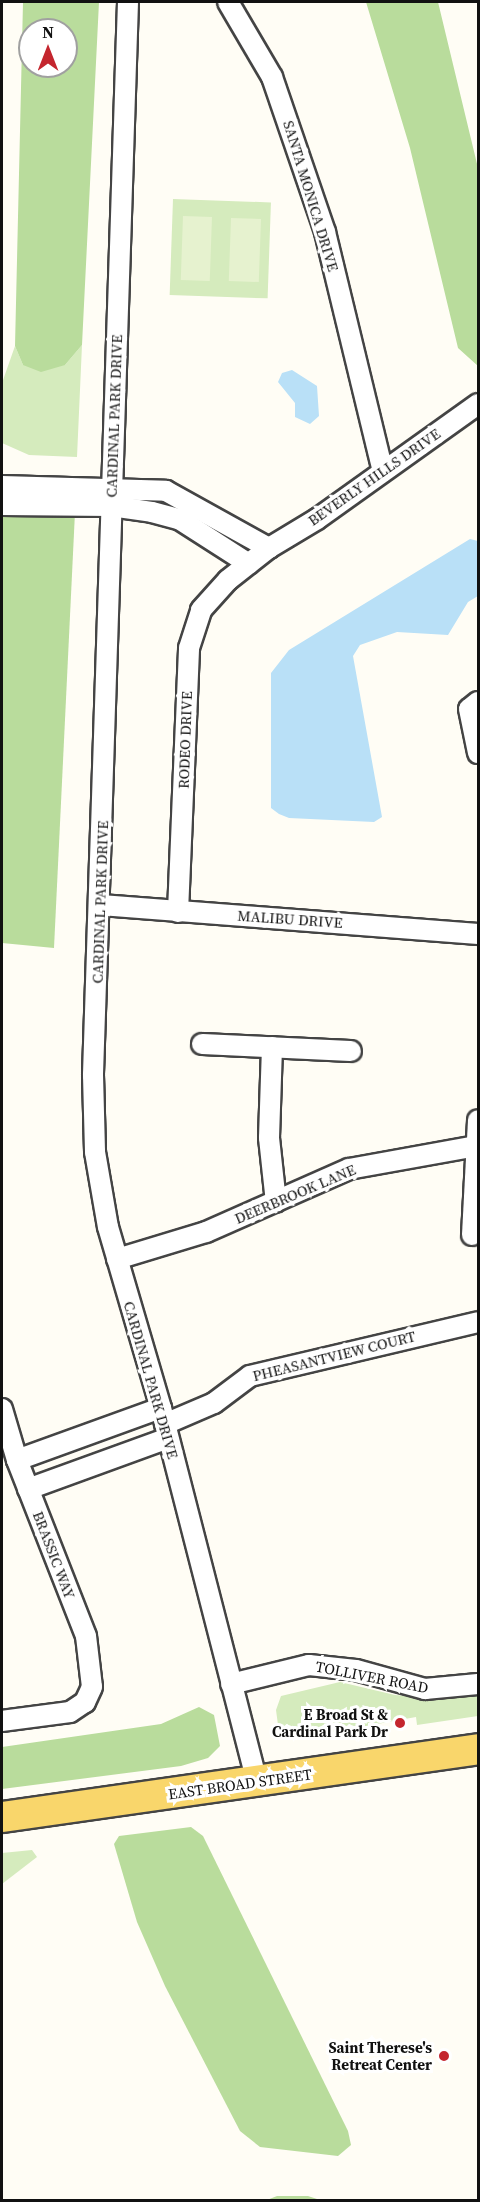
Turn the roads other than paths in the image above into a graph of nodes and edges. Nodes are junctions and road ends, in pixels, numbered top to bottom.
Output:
1 (128, 2) edge
2 (228, 2) edge
3 (475, 414) edge
4 (383, 471) junction
5 (2, 486) edge
6 (112, 497) junction
7 (2, 505) edge
8 (269, 548) junction
9 (249, 564) junction
10 (228, 580) joint
11 (478, 702) edge
12 (478, 753) edge
13 (101, 905) junction
14 (178, 912) junction
15 (478, 934) edge
16 (202, 1044) dead end
17 (272, 1047) junction
18 (351, 1051) dead end
19 (478, 1120) edge
20 (477, 1146) edge
21 (276, 1202) junction
22 (472, 1235) dead end
23 (117, 1259) junction
24 (478, 1322) edge
25 (2, 1409) edge
26 (165, 1423) junction
27 (17, 1460) junction
28 (28, 1489) junction
29 (231, 1684) junction
30 (478, 1684) edge
31 (2, 1721) edge
32 (478, 1749) edge
33 (257, 1781) junction
34 (2, 1817) edge

1 - 6 street, CARDINAL PARK DRIVE
2 - 4 street, SANTA MONICA DRIVE
3 - 4 street, BEVERLY HILLS DRIVE
4 - 8 street, BEVERLY HILLS DRIVE
5 - 6 street
6 - 7 street
6 - 8 street
6 - 9 street
6 - 13 street, CARDINAL PARK DRIVE
8 - 9 street, BEVERLY HILLS DRIVE
9 - 10 street, BEVERLY HILLS DRIVE
10 - 14 street, RODEO DRIVE
11 - 12 street
13 - 14 street, MALIBU DRIVE
13 - 23 street, CARDINAL PARK DRIVE
14 - 15 street, MALIBU DRIVE
16 - 17 street
17 - 18 street
17 - 21 street
19 - 20 street
20 - 21 street, DEERBROOK LANE
20 - 22 street
21 - 23 street, DEERBROOK LANE
23 - 26 street, CARDINAL PARK DRIVE
24 - 26 street, PHEASANTVIEW COURT
25 - 27 street, BRASSIC WAY
26 - 27 street
26 - 28 street
26 - 29 street, CARDINAL PARK DRIVE
27 - 28 street, BRASSIC WAY
28 - 31 street, BRASSIC WAY
29 - 30 street, TOLLIVER ROAD
29 - 33 street, CARDINAL PARK DRIVE
32 - 33 main road, EAST BROAD STREET
33 - 34 main road, EAST BROAD STREET

